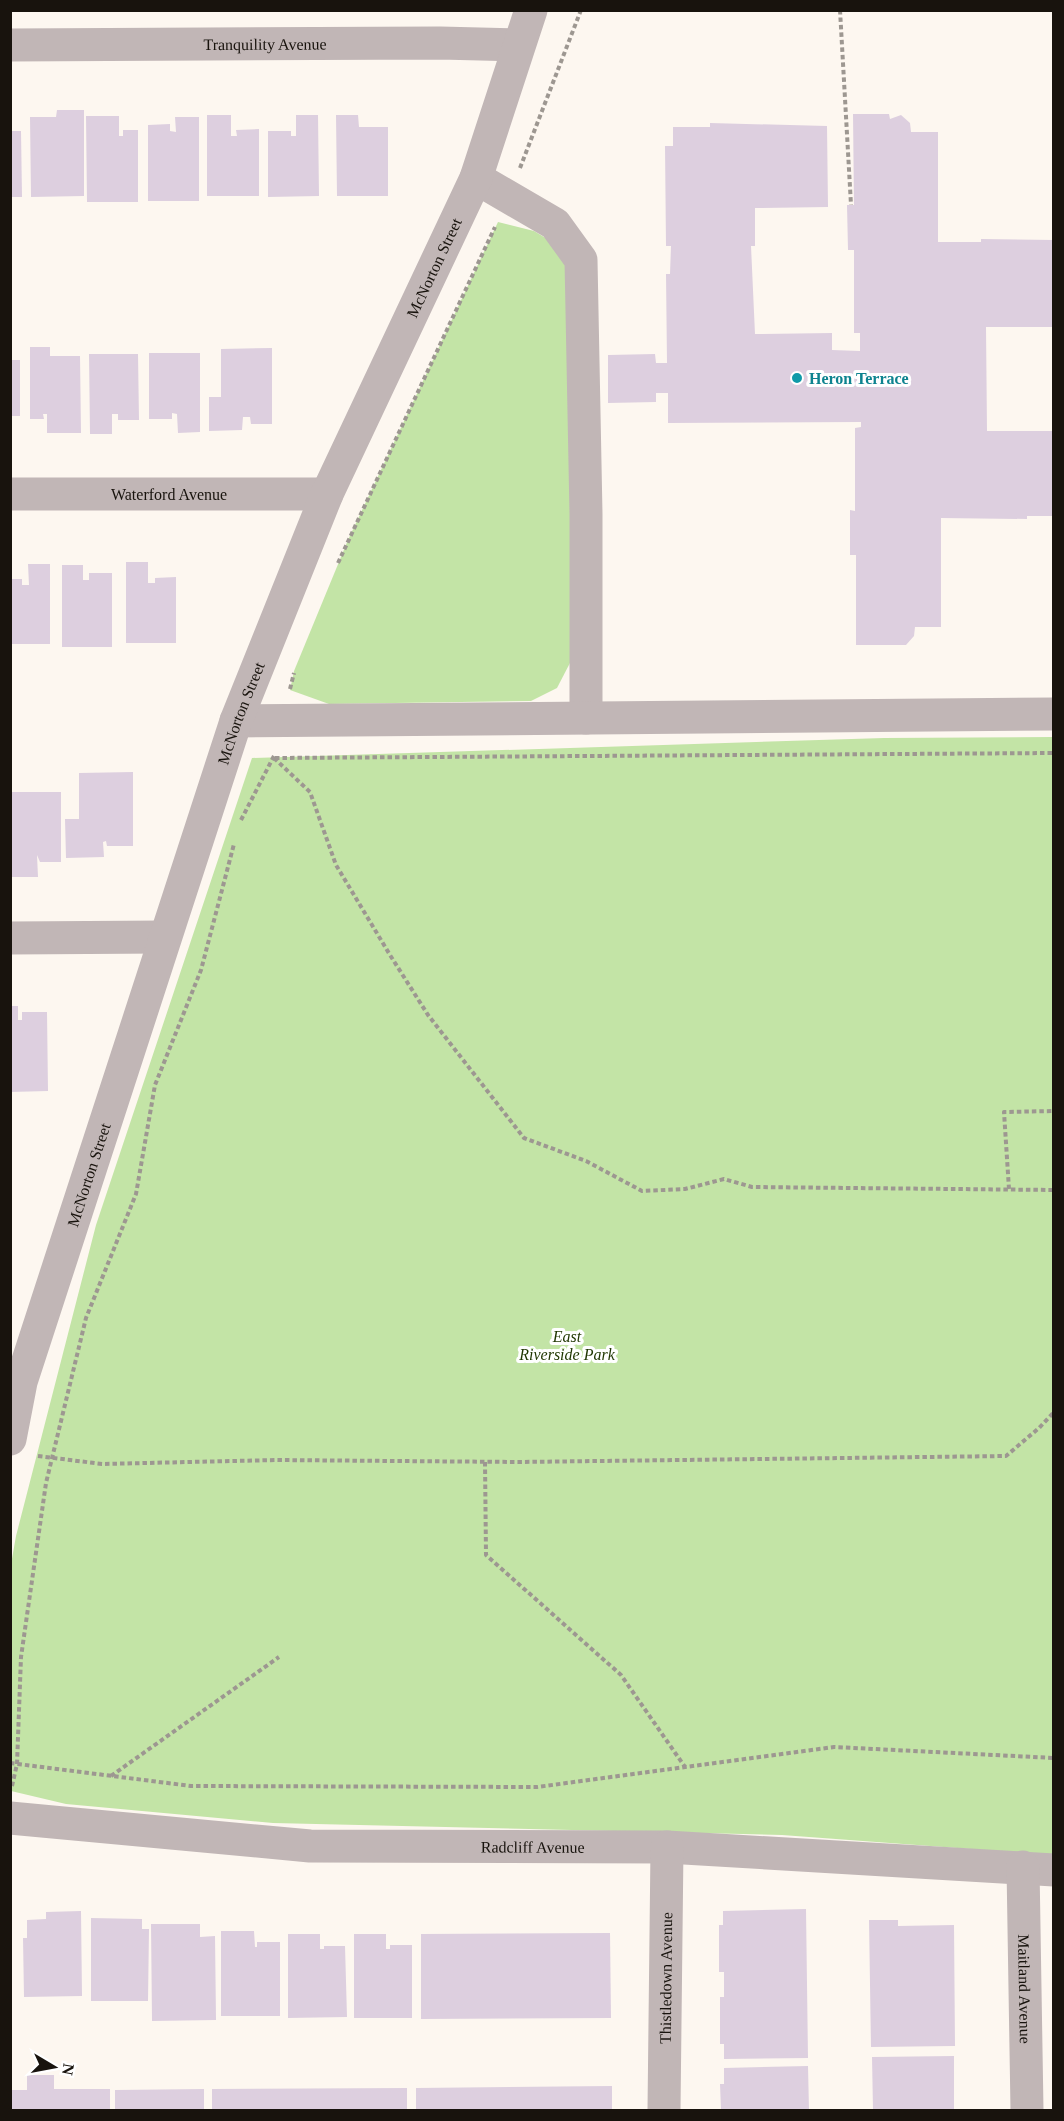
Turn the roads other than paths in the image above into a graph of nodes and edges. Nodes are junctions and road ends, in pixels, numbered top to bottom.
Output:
1 (531, 10) edge
2 (10, 45) edge
3 (518, 45) junction
4 (476, 178) junction
5 (10, 494) edge
6 (327, 494) junction
7 (1053, 714) edge
8 (586, 718) junction
9 (236, 721) junction
10 (165, 937) junction
11 (10, 938) edge
12 (16, 1382) edge
13 (21, 1447) edge
14 (10, 1818) edge
15 (667, 1847) junction
16 (1038, 1869) edge
17 (664, 2110) edge
18 (1027, 2110) edge

1 - 3 street, McNorton Street
2 - 3 street, Tranquility Avenue
3 - 4 street, McNorton Street
4 - 6 street, McNorton Street
4 - 8 street
5 - 6 street, Waterford Avenue
6 - 9 street, McNorton Street
7 - 8 street
8 - 9 street
9 - 10 street, McNorton Street
10 - 11 street
10 - 12 street, McNorton Street
12 - 13 street, McNorton Street
14 - 15 street, Radcliff Avenue
15 - 16 street, Radcliff Avenue
15 - 17 street, Thistledown Avenue
16 - 18 street, Maitland Avenue

